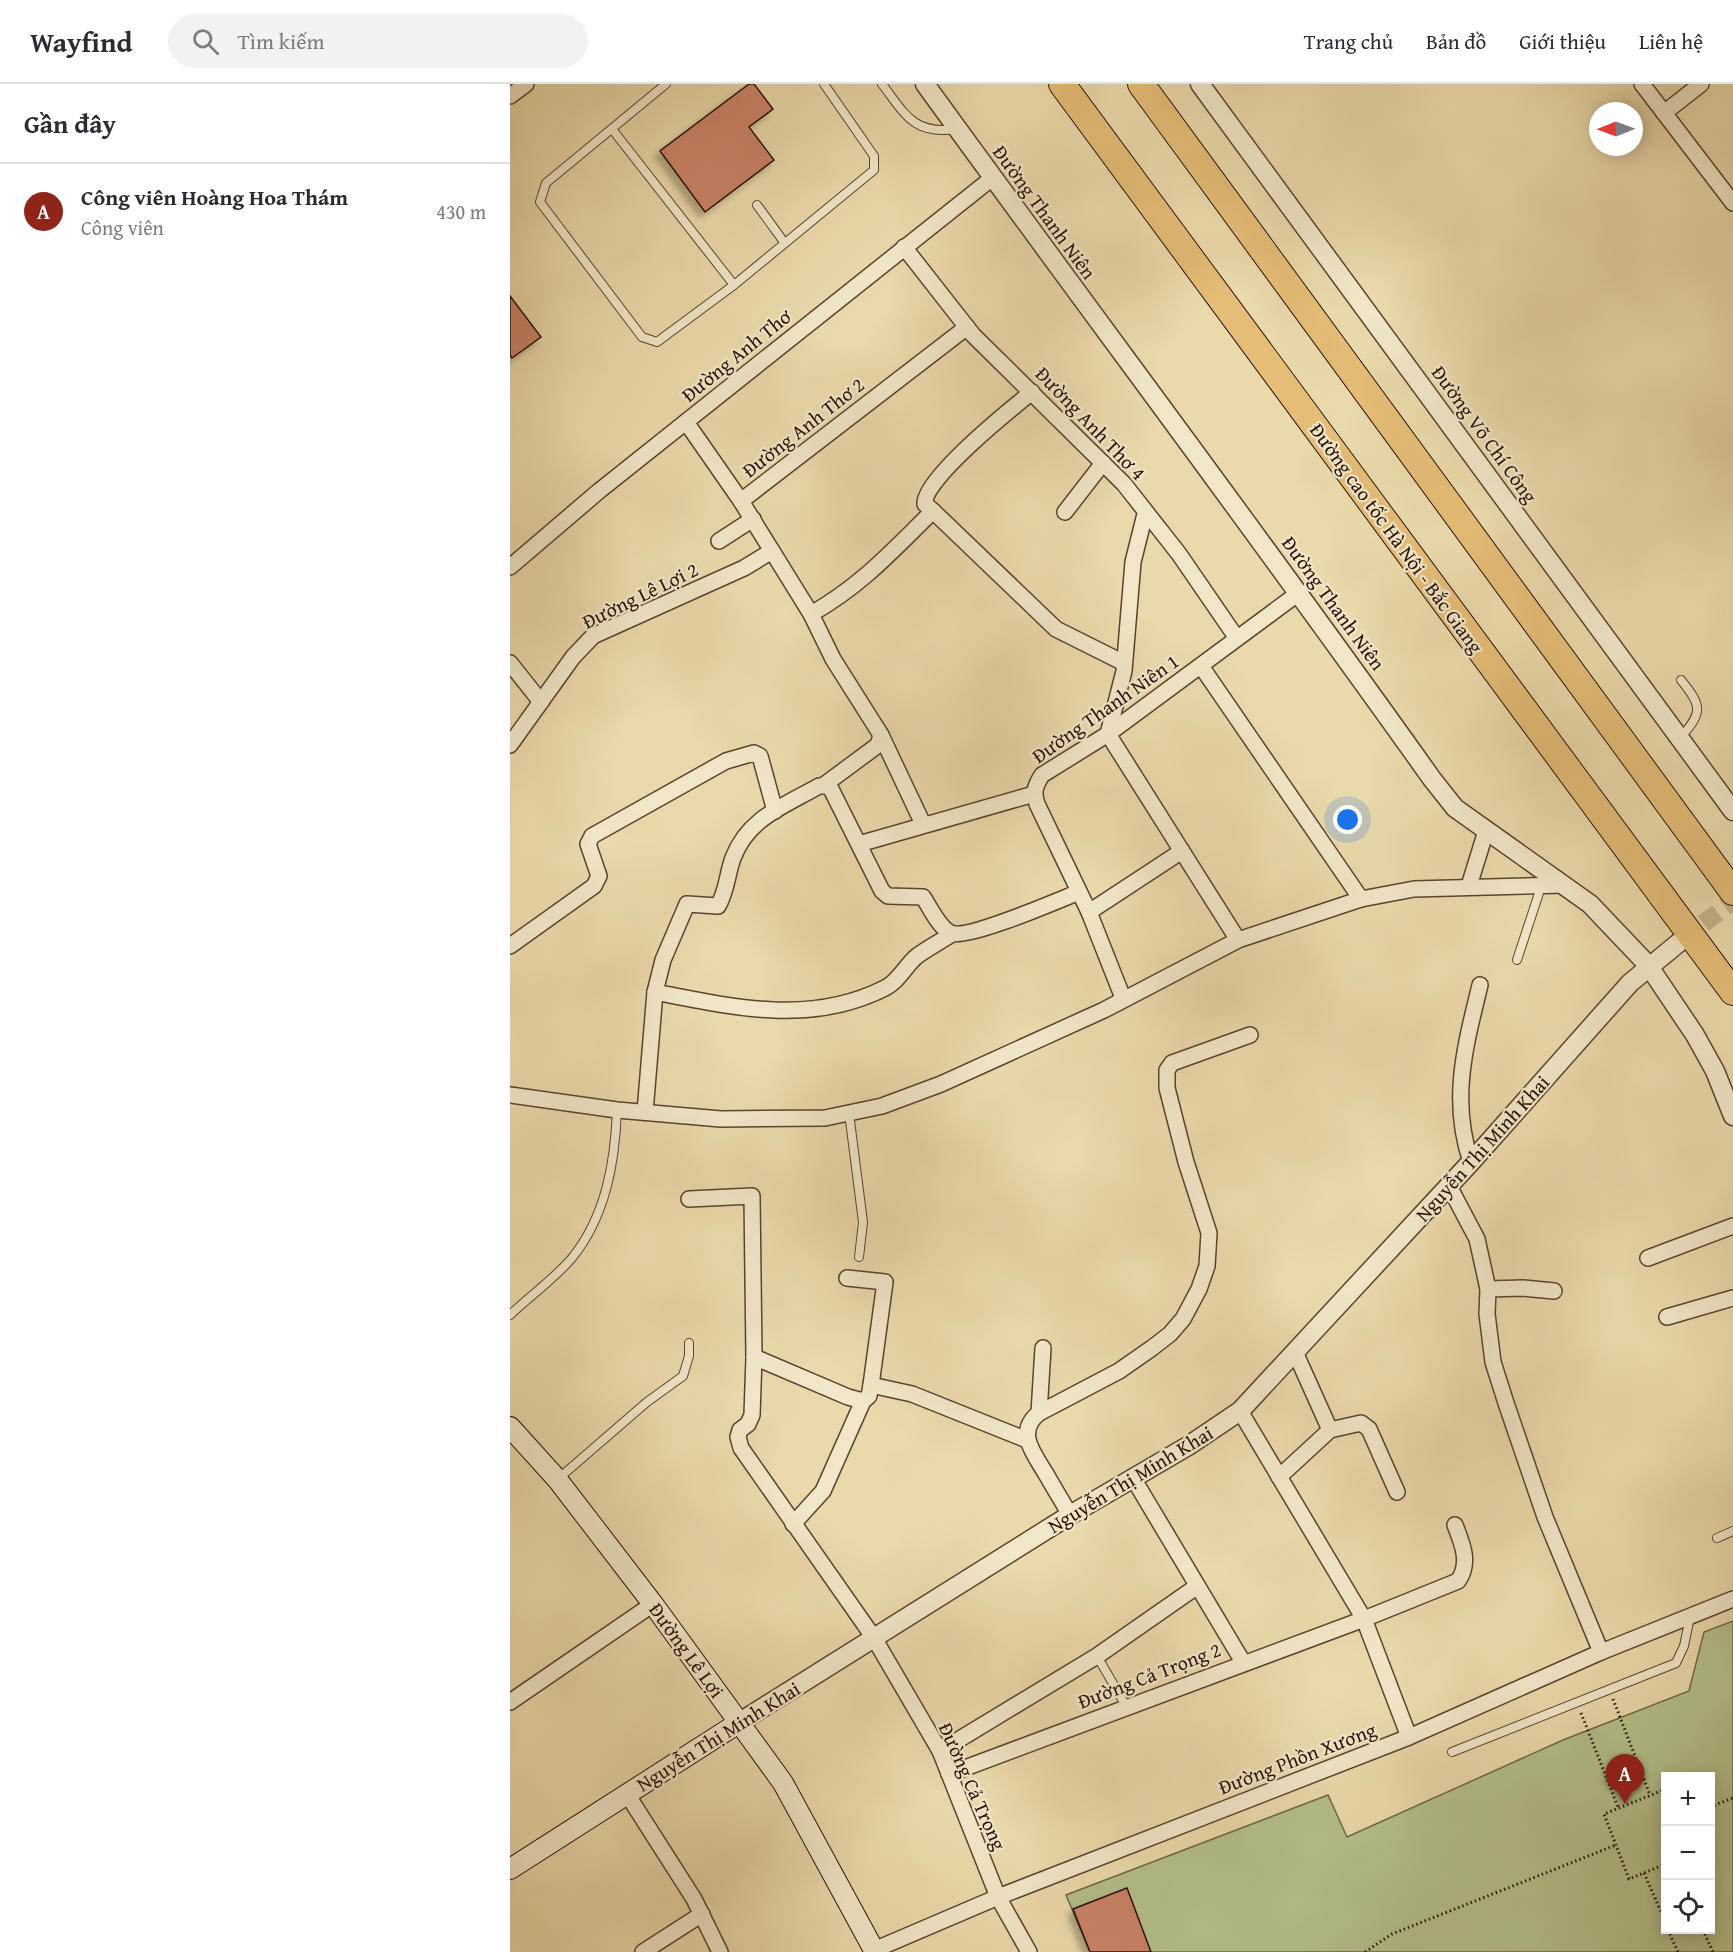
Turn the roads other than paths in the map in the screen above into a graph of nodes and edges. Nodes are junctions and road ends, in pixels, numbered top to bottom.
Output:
1 (526, 84) edge
2 (666, 84) edge
3 (824, 84) edge
4 (882, 84) edge
5 (925, 84) edge
6 (1062, 84) edge
7 (1141, 84) edge
8 (1200, 84) edge
9 (1642, 84) edge
10 (1701, 84) edge
11 (510, 96) edge
12 (1664, 112) junction
13 (612, 129) junction
14 (957, 129) junction
15 (992, 179) junction
16 (1733, 203) edge
17 (757, 205) dead end
18 (784, 242) junction
19 (904, 248) junction
20 (734, 285) junction
21 (967, 327) junction
22 (1032, 392) junction
23 (686, 422) junction
24 (1103, 463) junction
25 (741, 501) junction
26 (933, 511) junction
27 (1065, 512) dead end
28 (1145, 514) junction
29 (753, 519) junction
30 (719, 541) dead end
31 (772, 551) junction
32 (510, 567) edge
33 (1300, 592) junction
34 (811, 614) junction
35 (1236, 638) junction
36 (510, 663) edge
37 (1124, 663) junction
38 (1202, 666) junction
39 (1682, 680) dead end
40 (541, 702) junction
41 (1108, 734) junction
42 (881, 735) junction
43 (1681, 738) junction
44 (510, 745) edge
45 (824, 785) junction
46 (1034, 794) junction
47 (775, 811) junction
48 (1733, 811) edge
49 (923, 824) junction
50 (1486, 831) junction
51 (859, 844) junction
52 (1182, 851) junction
53 (1563, 885) junction
54 (1469, 886) junction
55 (1541, 887) junction
56 (1079, 892) junction
57 (1733, 892) edge
58 (1361, 899) junction
59 (1089, 912) junction
60 (952, 934) junction
61 (1238, 940) junction
62 (1682, 940) tunnel mouth
63 (510, 946) edge
64 (1517, 960) dead end
65 (1648, 965) junction
66 (1480, 985) dead end
67 (655, 992) junction
68 (1733, 992) edge
69 (1123, 998) junction
70 (1250, 1035) dead end
71 (510, 1095) edge
72 (617, 1110) junction
73 (645, 1112) junction
74 (849, 1113) junction
75 (1733, 1116) edge
76 (1472, 1162) junction
77 (1449, 1186) junction
78 (688, 1199) dead end
79 (1733, 1226) edge
80 (859, 1257) dead end
81 (1648, 1258) dead end
82 (847, 1278) dead end
83 (1488, 1289) junction
84 (1554, 1291) dead end
85 (1733, 1299) edge
86 (510, 1315) edge
87 (1667, 1317) dead end
88 (689, 1343) dead end
89 (1044, 1348) dead end
90 (1295, 1352) junction
91 (754, 1357) junction
92 (871, 1385) junction
93 (864, 1401) junction
94 (1239, 1411) junction
95 (1039, 1413) junction
96 (510, 1427) edge
97 (1330, 1430) junction
98 (1027, 1440) junction
99 (1279, 1477) junction
100 (1133, 1478) junction
101 (557, 1479) junction
102 (1397, 1492) dead end
103 (1070, 1515) junction
104 (793, 1524) junction
105 (1455, 1525) dead end
106 (1733, 1531) edge
107 (1717, 1538) dead end
108 (1196, 1587) junction
109 (1733, 1599) edge
110 (653, 1604) junction
111 (1690, 1615) junction
112 (1364, 1619) junction
113 (874, 1638) junction
114 (1601, 1652) junction
115 (1097, 1656) junction
116 (1243, 1662) junction
117 (510, 1702) edge
118 (1126, 1706) junction
119 (740, 1722) junction
120 (1409, 1737) junction
121 (940, 1751) junction
122 (1452, 1752) dead end
123 (949, 1774) junction
124 (627, 1794) junction
125 (510, 1869) edge
126 (998, 1897) junction
127 (702, 1914) junction
128 (874, 1951) edge
129 (643, 1952) edge
130 (720, 1952) edge
131 (1029, 1952) edge

1 - 11 street
2 - 13 lane
3 - 18 lane
4 - 14 lane
5 - 14 street, Đường Thanh Niên
6 - 68 highway, Đường cao tốc Hà Nội - Bắc Giang
7 - 57 highway
8 - 43 street, Đường Võ Chí Công
9 - 12 street
10 - 12 street
12 - 16 street
13 - 20 lane
13 - 20 lane
14 - 15 street, Đường Thanh Niên
15 - 19 street, Đường Anh Thơ
15 - 33 street, Đường Thanh Niên
17 - 18 lane
18 - 20 lane
19 - 21 street, Đường Anh Thơ 4
19 - 23 street, Đường Anh Thơ
21 - 22 street, Đường Anh Thơ 4
21 - 25 street, Đường Anh Thơ 2
22 - 24 street, Đường Anh Thơ 4
22 - 26 street
23 - 25 street, Đường Anh Thơ 2
23 - 32 street, Đường Anh Thơ
24 - 27 street
24 - 28 street, Đường Anh Thơ 4
25 - 29 street
26 - 34 street
26 - 37 street
28 - 35 street, Đường Anh Thơ 4
28 - 37 street
29 - 30 street
29 - 31 street
31 - 34 street
31 - 40 street, Đường Lê Lợi 2
33 - 35 street, Đường Thanh Niên 1
33 - 50 street, Đường Thanh Niên
34 - 42 street
35 - 38 street, Đường Thanh Niên 1
36 - 40 street
37 - 41 street
38 - 41 street, Đường Thanh Niên 1
38 - 58 street
39 - 43 lane
40 - 44 street, Đường Lê Lợi 2
41 - 46 street, Đường Thanh Niên 1
41 - 52 street
42 - 45 street
42 - 49 street
43 - 48 street, Đường Võ Chí Công
45 - 47 street
45 - 51 street
46 - 49 street
46 - 56 street, Đường Thanh Niên 1
47 - 63 street
47 - 67 street
49 - 51 street
50 - 53 street, Đường Thanh Niên
50 - 54 street
51 - 60 street
52 - 59 street
52 - 61 street
53 - 55 street
53 - 65 street, Đường Thanh Niên
54 - 55 street
54 - 58 street
55 - 64 lane
56 - 59 street, Đường Thanh Niên 1
56 - 60 street
58 - 61 street
59 - 69 street, Đường Thanh Niên 1
60 - 67 street
61 - 69 street
62 - 65 street, Nguyễn Thị Minh Khai
65 - 75 street, Đường Thanh Niên
65 - 76 street, Nguyễn Thị Minh Khai
66 - 76 street
67 - 73 street
69 - 74 street
70 - 95 street
71 - 72 street
72 - 73 street
72 - 86 lane
73 - 74 street
74 - 80 lane
76 - 77 street, Nguyễn Thị Minh Khai
77 - 83 street
77 - 90 street, Nguyễn Thị Minh Khai
78 - 91 street
79 - 81 street
82 - 92 street
83 - 84 street
83 - 114 street
85 - 87 street
88 - 101 lane
89 - 95 street
90 - 94 street, Nguyễn Thị Minh Khai
90 - 97 street
91 - 93 street
91 - 104 street, Đường Cả Trọng
92 - 93 street
92 - 98 street
93 - 104 street
94 - 99 street
94 - 100 street, Nguyễn Thị Minh Khai
95 - 98 street
96 - 101 main road, Đường Lê Lợi
97 - 99 street
97 - 102 street
98 - 103 street
99 - 112 street
100 - 103 street, Nguyễn Thị Minh Khai
100 - 108 street
101 - 110 main road, Đường Lê Lợi
103 - 113 street, Nguyễn Thị Minh Khai
104 - 113 street, Đường Cả Trọng
105 - 112 street, Đường Cả Trọng 2
106 - 107 lane
108 - 115 street
108 - 116 street
109 - 111 street, Đường Phồn Xương
110 - 117 street
110 - 119 main road, Đường Lê Lợi
111 - 114 street, Đường Phồn Xương
111 - 122 lane
112 - 116 street, Đường Cả Trọng 2
112 - 120 street
113 - 119 street, Nguyễn Thị Minh Khai
113 - 121 street, Đường Cả Trọng
114 - 120 street, Đường Phồn Xương
115 - 118 lane
115 - 121 street
116 - 118 street, Đường Cả Trọng 2
118 - 123 street, Đường Cả Trọng 2
119 - 124 main road, Nguyễn Thị Minh Khai
119 - 128 main road, Đường Lê Lợi
120 - 126 street, Đường Phồn Xương
121 - 123 street, Đường Cả Trọng
123 - 126 street, Đường Cả Trọng
124 - 125 main road, Nguyễn Thị Minh Khai
124 - 127 street
126 - 128 street, Đường Phồn Xương
126 - 131 street, Đường Cả Trọng
127 - 129 street
127 - 130 street

